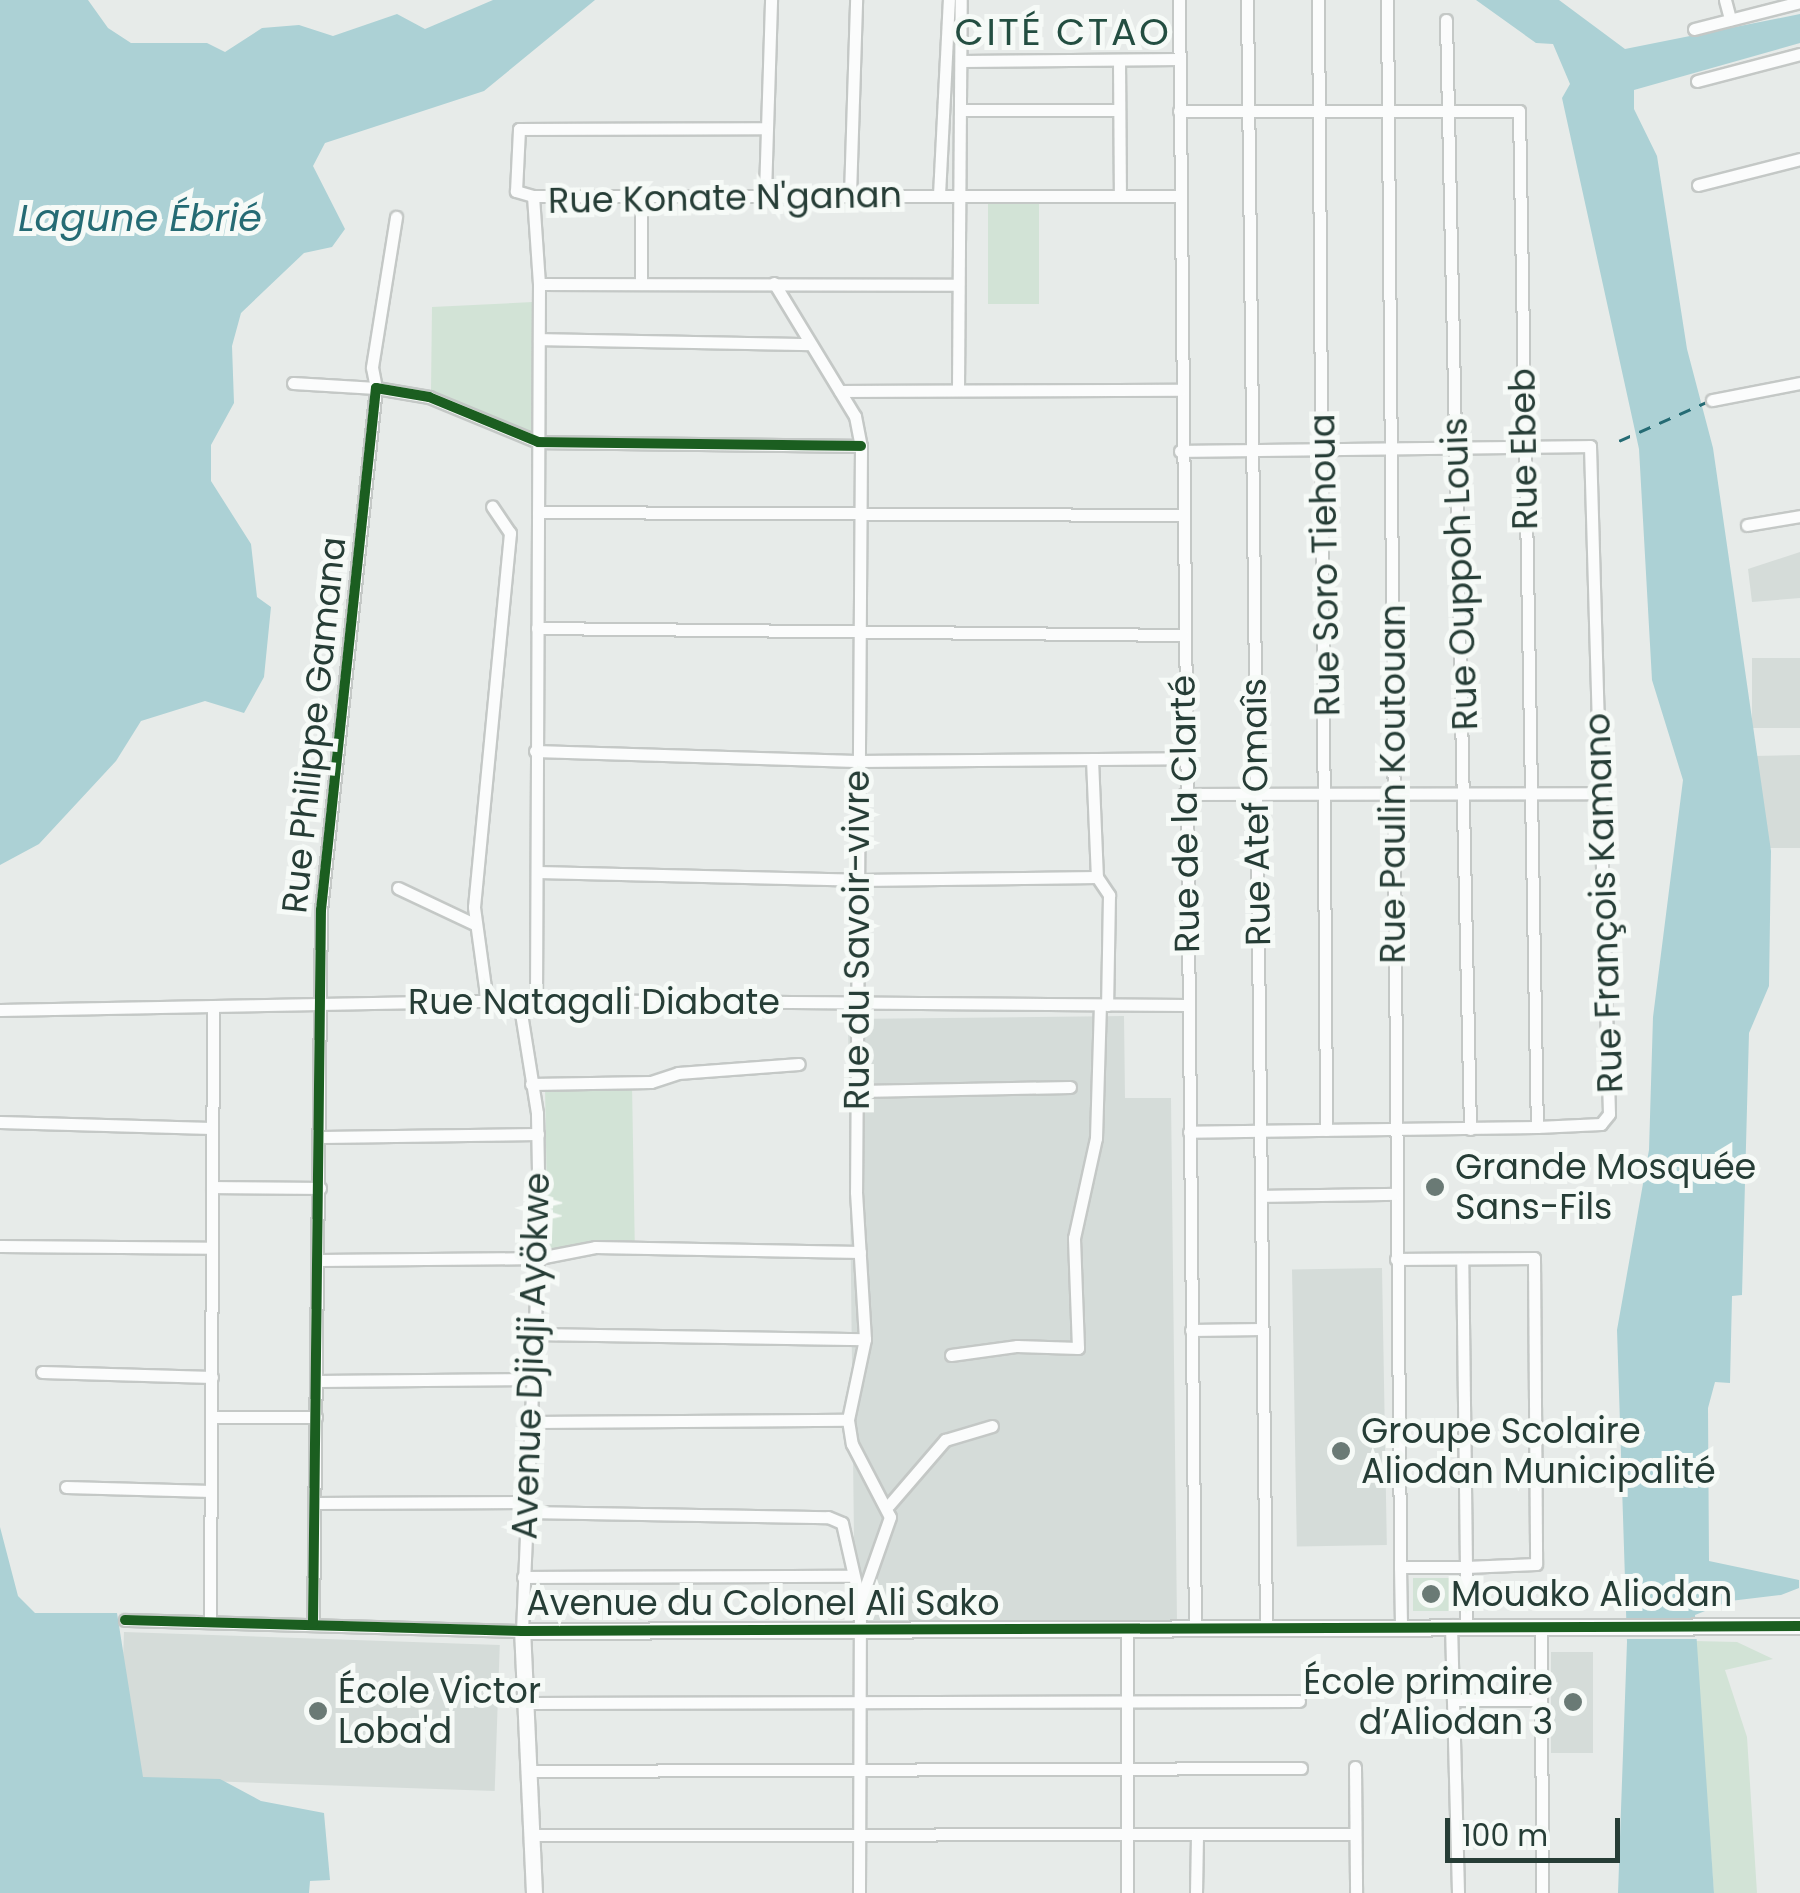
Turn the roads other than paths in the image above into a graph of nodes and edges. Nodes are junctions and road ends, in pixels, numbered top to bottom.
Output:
1 (771, 0) edge
2 (856, 0) edge
3 (949, 0) edge
4 (961, 0) edge
5 (1178, 0) edge
6 (1247, 0) edge
7 (1318, 0) edge
8 (1387, 0) edge
9 (1725, 0) edge
10 (1800, 2) edge
11 (1730, 19) junction
12 (1446, 20) dead end
13 (1694, 29) dead end
14 (1800, 54) edge
15 (1119, 60) junction
16 (1179, 60) junction
17 (962, 61) junction
18 (1697, 81) dead end
19 (962, 110) junction
20 (1119, 110) junction
21 (1450, 110) junction
22 (1179, 111) junction
23 (1318, 111) junction
24 (1389, 111) junction
25 (1248, 112) junction
26 (764, 128) junction
27 (1800, 160) edge
28 (1698, 186) dead end
29 (764, 193) junction
30 (641, 194) junction
31 (850, 195) junction
32 (939, 195) junction
33 (959, 195) junction
34 (532, 196) junction
35 (1120, 196) junction
36 (1177, 196) junction
37 (396, 217) dead end
38 (774, 282) junction
39 (642, 283) junction
40 (539, 284) junction
41 (958, 285) junction
42 (539, 339) junction
43 (808, 344) junction
44 (294, 382) dead end
45 (1800, 383) edge
46 (376, 388) junction
47 (958, 389) junction
48 (1180, 390) junction
49 (840, 391) junction
50 (1712, 400) dead end
51 (538, 442) junction
52 (861, 446) junction
53 (1524, 447) junction
54 (1456, 448) junction
55 (1392, 449) junction
56 (1252, 450) junction
57 (1323, 450) junction
58 (1180, 451) junction
59 (492, 506) dead end
60 (538, 512) junction
61 (860, 513) junction
62 (1181, 514) junction
63 (1800, 516) edge
64 (1747, 525) dead end
65 (537, 628) junction
66 (859, 632) junction
67 (1183, 635) junction
68 (535, 751) junction
69 (1184, 758) junction
70 (1092, 759) junction
71 (856, 762) junction
72 (1390, 790) junction
73 (1466, 791) junction
74 (1532, 791) junction
75 (1256, 792) junction
76 (1602, 792) junction
77 (1328, 793) junction
78 (1184, 794) junction
79 (538, 872) junction
80 (1097, 878) junction
81 (858, 880) junction
82 (398, 888) dead end
83 (474, 924) junction
84 (536, 1000) junction
85 (519, 1001) junction
86 (487, 1002) junction
87 (858, 1002) junction
88 (321, 1003) junction
89 (1104, 1005) junction
90 (1187, 1005) junction
91 (214, 1006) junction
92 (0, 1010) edge
93 (799, 1064) dead end
94 (531, 1084) junction
95 (1070, 1086) dead end
96 (859, 1091) junction
97 (0, 1122) edge
98 (1537, 1127) junction
99 (211, 1128) junction
100 (1395, 1128) junction
101 (1470, 1128) junction
102 (1260, 1130) junction
103 (1326, 1130) junction
104 (1189, 1132) junction
105 (538, 1134) junction
106 (321, 1137) junction
107 (212, 1188) junction
108 (320, 1188) junction
109 (1396, 1194) junction
110 (1261, 1196) junction
111 (0, 1246) edge
112 (212, 1248) junction
113 (860, 1252) junction
114 (539, 1258) junction
115 (1396, 1259) junction
116 (1462, 1259) junction
117 (319, 1260) junction
118 (1262, 1329) junction
119 (1191, 1330) junction
120 (535, 1334) junction
121 (865, 1339) junction
122 (951, 1355) dead end
123 (42, 1372) dead end
124 (212, 1376) junction
125 (533, 1379) junction
126 (317, 1382) junction
127 (213, 1416) junction
128 (316, 1417) junction
129 (848, 1420) junction
130 (531, 1422) junction
131 (992, 1426) dead end
132 (66, 1487) dead end
133 (210, 1491) junction
134 (315, 1503) junction
135 (889, 1505) junction
136 (526, 1507) junction
137 (1400, 1567) junction
138 (1466, 1567) junction
139 (850, 1576) junction
140 (523, 1577) junction
141 (860, 1602) junction
142 (125, 1620) dead end
143 (210, 1621) junction
144 (313, 1623) junction
145 (1401, 1624) junction
146 (1459, 1624) junction
147 (1266, 1625) junction
148 (1798, 1626) edge
149 (1541, 1628) junction
150 (1195, 1629) junction
151 (1127, 1630) junction
152 (522, 1631) junction
153 (859, 1632) junction
154 (1453, 1700) junction
155 (1541, 1700) junction
156 (1299, 1701) dead end
157 (858, 1702) junction
158 (1126, 1702) junction
159 (526, 1703) junction
160 (1355, 1767) dead end
161 (1126, 1768) junction
162 (1301, 1768) dead end
163 (859, 1769) junction
164 (529, 1772) junction
165 (1355, 1834) junction
166 (532, 1835) junction
167 (859, 1836) junction
168 (1126, 1836) junction
169 (1196, 1836) junction
170 (534, 1893) edge
171 (860, 1893) edge
172 (1126, 1893) edge
173 (1196, 1893) edge
174 (1356, 1893) edge
175 (1458, 1893) edge
176 (1542, 1893) edge

1 - 26 street
2 - 31 street
3 - 32 street
4 - 17 street
5 - 16 street, Rue de la Clarté
6 - 25 street, Rue Atef Omaîs
7 - 23 street, Rue Soro Tiehoua
8 - 24 street, Rue Paulin Koutouan
9 - 11 street
10 - 11 street
11 - 13 street
12 - 21 street, Rue Ouppoh Louis
14 - 18 street
15 - 16 street
15 - 17 street
15 - 20 street
16 - 22 street, Rue de la Clarté
17 - 19 street
19 - 20 street
19 - 33 street
20 - 35 street
21 - 24 street, Rue Ebeb
21 - 53 street, Rue Ebeb
21 - 54 street, Rue Ouppoh Louis
22 - 25 street, Rue Ebeb
22 - 36 street, Rue de la Clarté
23 - 24 street, Rue Ebeb
23 - 25 street, Rue Ebeb
23 - 57 street, Rue Soro Tiehoua
24 - 55 street, Rue Paulin Koutouan
25 - 56 street, Rue Atef Omaîs
26 - 29 street
26 - 34 street
27 - 28 street
29 - 30 street, Rue Konate N'ganan
29 - 31 street, Rue Konate N'ganan
30 - 34 street, Rue Konate N'ganan
30 - 39 street
31 - 32 street, Rue Konate N'ganan
32 - 33 street, Rue Konate N'ganan
33 - 35 street, Rue Konate N'ganan
33 - 41 street
34 - 40 street, Rue Konate N'ganan
35 - 36 street, Rue Konate N'ganan
36 - 48 street, Rue de la Clarté
37 - 46 street, Rue Philippe Gamana
38 - 39 street
38 - 41 street
38 - 43 street, Rue du Savoir-vivre
39 - 40 street
40 - 42 street, Rue Konate N'ganan
41 - 47 street
42 - 43 street
42 - 51 street, Rue Konate N'ganan
43 - 49 street, Rue du Savoir-vivre
44 - 46 street
45 - 50 street
46 - 51 street
46 - 88 street, Rue Philippe Gamana
47 - 48 street
47 - 49 street
48 - 58 street, Rue de la Clarté
49 - 52 street, Rue du Savoir-vivre
51 - 52 street
51 - 60 street, Rue Konate N'ganan
52 - 61 street, Rue du Savoir-vivre
53 - 54 street
53 - 74 street, Rue Ebeb
53 - 76 street, Rue François Kamano
54 - 55 street
54 - 73 street, Rue Ouppoh Louis
55 - 57 street
55 - 72 street, Rue Paulin Koutouan
56 - 57 street
56 - 58 street
56 - 75 street, Rue Atef Omaîs
57 - 77 street, Rue Soro Tiehoua
58 - 62 street, Rue de la Clarté
59 - 83 street
60 - 61 street
60 - 65 street, Rue Konate N'ganan
61 - 62 street
61 - 66 street, Rue du Savoir-vivre
62 - 67 street, Rue de la Clarté
63 - 64 street
65 - 66 street
65 - 68 street, Rue Konate N'ganan
66 - 67 street
66 - 71 street, Rue du Savoir-vivre
67 - 69 street, Rue de la Clarté
68 - 71 street
68 - 79 street, Rue Konate N'ganan
69 - 70 street
69 - 78 street, Rue de la Clarté
70 - 71 street
70 - 80 street
71 - 81 street, Rue du Savoir-vivre
72 - 73 street
72 - 77 street
72 - 100 street, Rue Paulin Koutouan
73 - 74 street
73 - 101 street, Rue Ouppoh Louis
74 - 76 street
74 - 98 street, Rue Ebeb
75 - 77 street
75 - 78 street
75 - 102 street, Rue Atef Omaîs
76 - 98 street, Rue François Kamano
77 - 103 street, Rue Soro Tiehoua
78 - 90 street, Rue de la Clarté
79 - 81 street
79 - 84 street, Rue Konate N'ganan
80 - 81 street
80 - 89 street
81 - 87 street, Rue du Savoir-vivre
82 - 83 street
83 - 86 street
84 - 85 street, Rue Natagali Diabate
84 - 87 street, Rue Natagali Diabate
85 - 86 street, Rue Natagali Diabate
85 - 94 street, Avenue Djidji Ayökwe
86 - 88 street, Rue Natagali Diabate
87 - 89 street, Rue Natagali Diabate
87 - 96 street, Rue du Savoir-vivre
88 - 91 street, Rue Natagali Diabate
88 - 106 street, Rue Philippe Gamana
89 - 90 street, Rue Natagali Diabate
89 - 122 street
90 - 104 street, Rue de la Clarté
91 - 92 street, Rue Natagali Diabate
91 - 99 street
93 - 94 street
94 - 105 street, Avenue Djidji Ayökwe
95 - 96 street
96 - 113 street, Rue du Savoir-vivre
97 - 99 street
98 - 101 street, Rue François Kamano
99 - 107 street
100 - 101 street, Rue François Kamano
100 - 103 street, Rue François Kamano
100 - 109 street, Rue Paulin Koutouan
102 - 103 street, Rue François Kamano
102 - 104 street, Rue François Kamano
102 - 110 street, Rue Atef Omaîs
104 - 119 street, Rue de la Clarté
105 - 106 street
105 - 114 street, Avenue Djidji Ayökwe
106 - 108 street, Rue Philippe Gamana
107 - 108 street
107 - 112 street
108 - 117 street, Rue Philippe Gamana
109 - 110 street
109 - 115 street, Rue Paulin Koutouan
110 - 118 street, Rue Atef Omaîs
111 - 112 street
112 - 124 street
113 - 114 street
113 - 121 street, Rue du Savoir-vivre
114 - 117 street
114 - 120 street, Avenue Djidji Ayökwe
115 - 116 street
115 - 137 street, Rue Paulin Koutouan
116 - 138 street
116 - 138 street
117 - 126 street, Rue Philippe Gamana
118 - 119 street
118 - 147 street, Rue Atef Omaîs
119 - 150 street, Rue de la Clarté
120 - 121 street
120 - 125 street, Avenue Djidji Ayökwe
121 - 129 street, Rue du Savoir-vivre
123 - 124 street
124 - 127 street
125 - 126 street
125 - 130 street, Avenue Djidji Ayökwe
126 - 128 street, Rue Philippe Gamana
127 - 128 street
127 - 133 street
128 - 134 street, Rue Philippe Gamana
129 - 130 street
129 - 135 street
130 - 136 street, Avenue Djidji Ayökwe
131 - 135 street
132 - 133 street
133 - 143 street
134 - 136 street
134 - 144 street, Rue Philippe Gamana
135 - 141 street
136 - 139 street
136 - 140 street, Avenue Djidji Ayökwe
137 - 138 street
137 - 145 street, Rue Paulin Koutouan
138 - 146 street
139 - 140 street
139 - 141 street
140 - 152 street, Avenue Djidji Ayökwe
141 - 153 street
142 - 143 street, Avenue du Colonel Ali Sako
143 - 144 street, Avenue du Colonel Ali Sako
144 - 152 street, Avenue du Colonel Ali Sako
145 - 146 street, Avenue du Colonel Ali Sako
145 - 147 street, Avenue du Colonel Ali Sako
146 - 149 street, Avenue du Colonel Ali Sako
146 - 154 street
147 - 150 street, Avenue du Colonel Ali Sako
148 - 149 street, Avenue du Colonel Ali Sako
149 - 155 street
150 - 151 street, Avenue du Colonel Ali Sako
151 - 153 street, Avenue du Colonel Ali Sako
151 - 158 street
152 - 153 street, Avenue du Colonel Ali Sako
152 - 159 street, Avenue Djidji Ayökwe
153 - 157 street
154 - 155 street
154 - 175 street
155 - 176 street
156 - 158 street
157 - 158 street
157 - 159 street
157 - 163 street
158 - 161 street
159 - 164 street, Avenue Djidji Ayökwe
160 - 165 street
161 - 162 street
161 - 163 street
161 - 168 street
163 - 164 street
163 - 167 street
164 - 166 street, Avenue Djidji Ayökwe
165 - 169 street
165 - 174 street
166 - 167 street
166 - 170 street, Avenue Djidji Ayökwe
167 - 168 street
167 - 171 street
168 - 169 street
168 - 172 street
169 - 173 street

